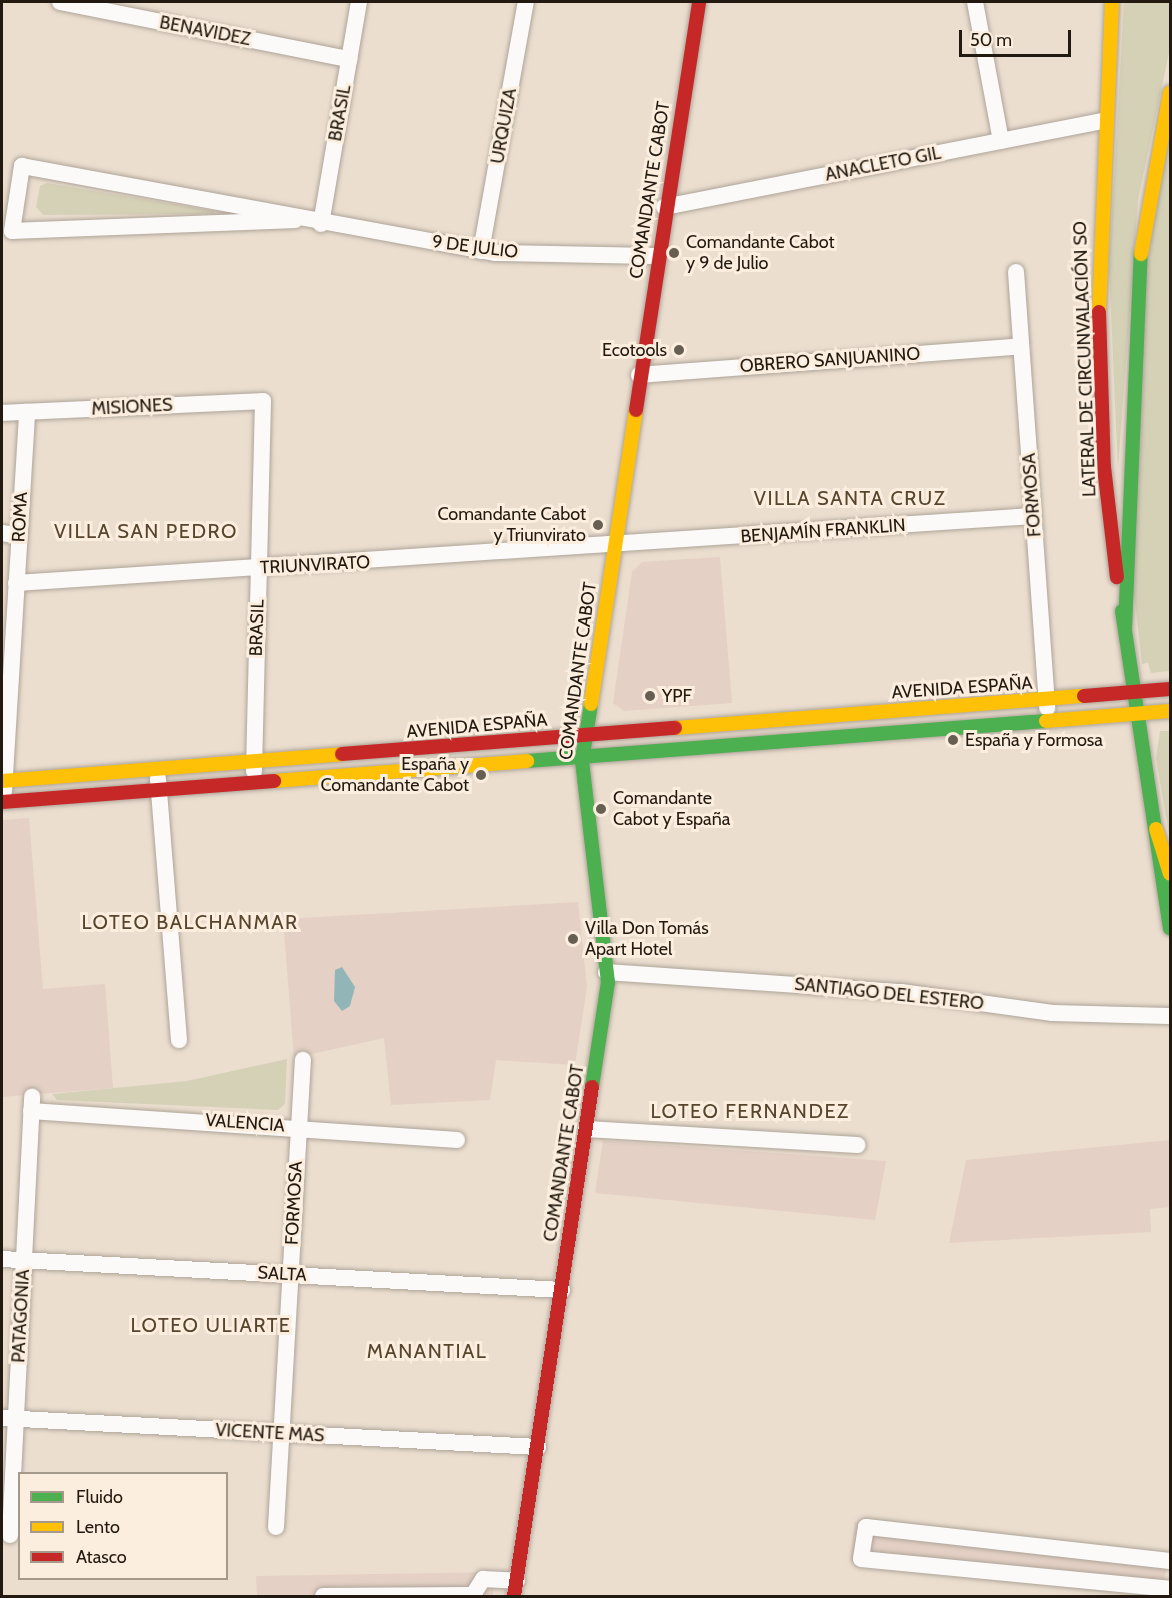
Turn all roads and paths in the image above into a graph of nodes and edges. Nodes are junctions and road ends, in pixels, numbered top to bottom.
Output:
1 (60, 2) edge
2 (359, 2) edge
3 (526, 2) edge
4 (699, 2) edge
5 (975, 2) edge
6 (1112, 2) edge
7 (349, 59) junction
8 (1170, 93) edge
9 (1102, 121) junction
10 (1001, 141) junction
11 (664, 207) junction
12 (295, 220) junction
13 (321, 224) junction
14 (481, 250) junction
15 (657, 256) junction
16 (1016, 272) dead end
17 (1021, 346) junction
18 (639, 375) junction
19 (263, 401) joint
20 (27, 412) junction
21 (2, 413) edge
22 (1033, 516) junction
23 (2, 533) edge
24 (19, 536) junction
25 (613, 547) junction
26 (259, 569) junction
27 (16, 583) junction
28 (8, 612) edge
29 (1125, 628) junction
30 (1170, 689) edge
31 (1134, 693) junction
32 (1047, 700) junction
33 (1170, 711) edge
34 (1137, 713) junction
35 (1048, 718) junction
36 (585, 735) junction
37 (582, 755) junction
38 (254, 761) junction
39 (157, 769) junction
40 (3, 781) edge
41 (253, 783) junction
42 (159, 791) junction
43 (2, 802) edge
44 (1156, 829) junction
45 (1170, 874) edge
46 (1170, 928) edge
47 (606, 972) junction
48 (1170, 1016) edge
49 (179, 1040) dead end
50 (303, 1060) dead end
51 (32, 1104) joint
52 (299, 1127) junction
53 (586, 1129) junction
54 (457, 1140) dead end
55 (858, 1145) dead end
56 (2, 1259) edge
57 (24, 1260) junction
58 (290, 1274) junction
59 (562, 1290) junction
60 (9, 1418) edge
61 (281, 1433) junction
62 (538, 1447) junction
63 (17, 1511) edge
64 (276, 1527) dead end
65 (10, 1535) dead end
66 (1170, 1561) edge
67 (516, 1589) edge
68 (1170, 1589) edge
69 (323, 1596) edge

1 - 7 street, BENAVIDEZ
2 - 7 street, BRASIL
3 - 14 street, URQUIZA
4 - 11 main road, COMANDANTE CABOT
5 - 10 street
6 - 9 main road, LATERAL DE CIRCUNVALACIÓN SO
7 - 13 street, BRASIL
8 - 29 main road
9 - 10 street, ANACLETO GIL
9 - 29 main road, LATERAL DE CIRCUNVALACIÓN SO
10 - 11 street, ANACLETO GIL
11 - 15 main road, COMANDANTE CABOT
12 - 12 street, 9 DE JULIO
12 - 13 street, 9 DE JULIO
13 - 14 street, 9 DE JULIO
14 - 15 street, 9 DE JULIO
15 - 18 main road, COMANDANTE CABOT
16 - 17 street, FORMOSA
17 - 18 street, OBRERO SANJUANINO
17 - 22 street, FORMOSA
18 - 25 main road, COMANDANTE CABOT
19 - 20 street, MISIONES
19 - 26 street, BRASIL
20 - 21 street, MISIONES
20 - 24 street, ROMA
22 - 25 street, BENJAMÍN FRANKLIN
22 - 32 street, FORMOSA
23 - 24 street
24 - 27 street, ROMA
25 - 26 street, TRIUNVIRATO
25 - 36 main road, COMANDANTE CABOT
26 - 27 street, TRIUNVIRATO
26 - 38 street, BRASIL
27 - 28 street, ROMA
28 - 40 street, ROMA
29 - 31 main road, LATERAL DE CIRCUNVALACIÓN SO
30 - 31 main road, AVENIDA ESPAÑA
31 - 32 main road, AVENIDA ESPAÑA
31 - 34 main road, LATERAL DE CIRCUNVALACIÓN SO
32 - 35 street, FORMOSA
32 - 36 main road, AVENIDA ESPAÑA
33 - 34 main road, AVENIDA ESPAÑA
34 - 35 main road, AVENIDA ESPAÑA
34 - 44 main road, LATERAL DE CIRCUNVALACIÓN SO
35 - 37 main road, AVENIDA ESPAÑA
36 - 37 main road, COMANDANTE CABOT
36 - 38 main road, AVENIDA ESPAÑA
37 - 41 main road, AVENIDA ESPAÑA
37 - 47 main road, COMANDANTE CABOT
38 - 39 main road, AVENIDA ESPAÑA
38 - 41 street, BRASIL
39 - 40 main road, AVENIDA ESPAÑA
39 - 42 street
40 - 43 street, ROMA
41 - 42 main road, AVENIDA ESPAÑA
42 - 43 main road, AVENIDA ESPAÑA
42 - 49 street
44 - 45 main road
44 - 46 main road
47 - 48 street, SANTIAGO DEL ESTERO
47 - 53 main road, COMANDANTE CABOT
50 - 52 street, FORMOSA
51 - 52 street, VALENCIA
51 - 57 street, PATAGONIA
52 - 54 street, VALENCIA
52 - 58 street, FORMOSA
53 - 55 street
53 - 59 main road, COMANDANTE CABOT
56 - 57 street, SALTA
57 - 58 street, SALTA
57 - 60 street, PATAGONIA
58 - 59 street, SALTA
58 - 61 street, FORMOSA
59 - 62 main road, COMANDANTE CABOT
60 - 61 street, VICENTE MAS
60 - 63 street, PATAGONIA
61 - 62 street, VICENTE MAS
61 - 64 street, FORMOSA
62 - 67 main road, COMANDANTE CABOT
63 - 65 street, PATAGONIA
66 - 68 street
67 - 69 street

